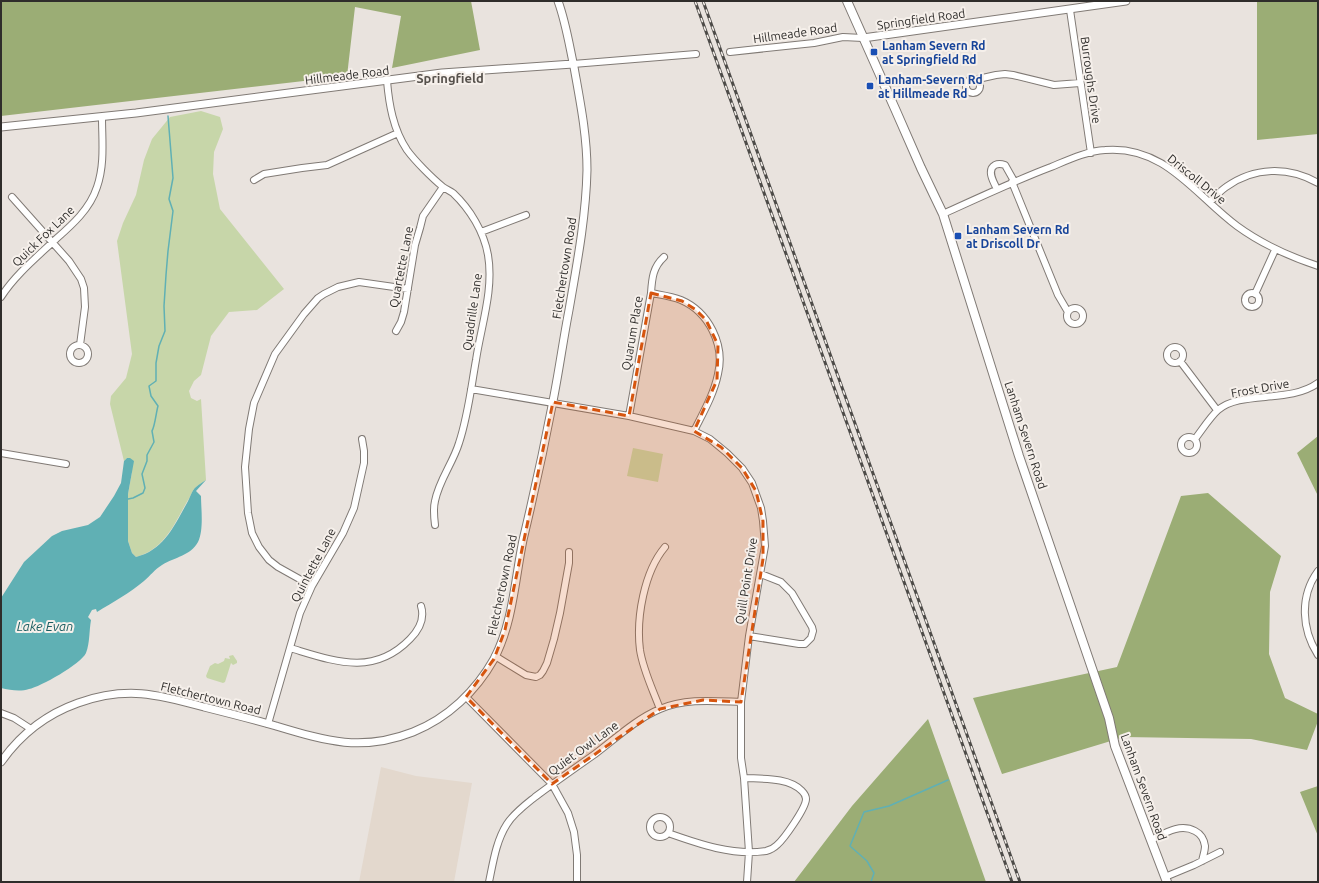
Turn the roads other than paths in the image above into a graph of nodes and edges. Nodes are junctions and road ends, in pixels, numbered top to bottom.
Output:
1 (558, 1) edge
2 (847, 1) edge
3 (1126, 1) edge
4 (1070, 10) junction
5 (863, 38) junction
6 (730, 52) dead end
7 (696, 54) dead end
8 (573, 64) junction
9 (978, 79) dead end
10 (387, 81) junction
11 (1080, 83) junction
12 (102, 117) junction
13 (1, 127) edge
14 (398, 133) junction
15 (1091, 152) junction
16 (254, 180) dead end
17 (1013, 182) junction
18 (1318, 183) edge
19 (443, 187) junction
20 (997, 189) junction
21 (12, 197) dead end
22 (1210, 202) junction
23 (942, 214) junction
24 (526, 215) dead end
25 (481, 232) junction
26 (52, 243) junction
27 (1275, 250) junction
28 (664, 257) dead end
29 (1318, 266) edge
30 (408, 289) junction
31 (651, 293) junction
32 (1255, 294) dead end
33 (1, 297) edge
34 (1068, 312) dead end
35 (396, 331) dead end
36 (80, 345) dead end
37 (1180, 361) dead end
38 (1318, 383) edge
39 (471, 389) junction
40 (553, 402) junction
41 (1218, 410) junction
42 (629, 416) junction
43 (694, 431) junction
44 (362, 439) dead end
45 (1195, 439) dead end
46 (1, 454) edge
47 (66, 464) dead end
48 (435, 526) dead end
49 (665, 546) dead end
50 (569, 552) dead end
51 (1318, 571) edge
52 (761, 574) junction
53 (312, 586) junction
54 (421, 606) dead end
55 (749, 636) junction
56 (290, 648) junction
57 (1318, 655) edge
58 (495, 656) junction
59 (466, 697) junction
60 (741, 702) junction
61 (660, 709) junction
62 (1, 713) edge
63 (268, 724) junction
64 (31, 729) junction
65 (1, 762) edge
66 (744, 778) junction
67 (552, 784) junction
68 (668, 833) dead end
69 (1151, 840) junction
70 (749, 852) junction
71 (1220, 852) dead end
72 (1202, 861) junction
73 (1166, 880) edge
74 (490, 882) edge
75 (576, 882) edge
76 (747, 882) edge

1 - 8 street, Fletchertown Road
2 - 5 main road, Lanham Severn Road
3 - 4 street, Springfield Road
4 - 5 street, Springfield Road
4 - 11 street, Burroughs Drive
5 - 6 street, Hillmeade Road
5 - 23 main road, Lanham Severn Road
7 - 8 street, Hillmeade Road
8 - 10 street, Hillmeade Road
8 - 40 street, Fletchertown Road
9 - 11 street
10 - 12 street, Hillmeade Road
10 - 14 street, Quadrille Lane
11 - 15 street, Burroughs Drive
12 - 13 street, Hillmeade Road
12 - 26 street, Quick Fox Lane
14 - 16 street
14 - 19 street, Quadrille Lane
15 - 17 street, Driscoll Drive
15 - 22 street, Driscoll Drive
17 - 20 street, Driscoll Drive
17 - 20 street
17 - 34 street
18 - 22 street
19 - 25 street, Quadrille Lane
19 - 30 street, Quartette Lane
20 - 23 street, Driscoll Drive
21 - 26 street
22 - 27 street, Driscoll Drive
23 - 69 main road, Lanham Severn Road
24 - 25 street
25 - 39 street, Quadrille Lane
26 - 33 street, Quick Fox Lane
26 - 36 street
27 - 29 street, Driscoll Drive
27 - 32 street
28 - 31 street, Quarum Place
30 - 35 street, Quartette Lane
30 - 53 street
31 - 42 street, Quarum Place
31 - 43 street
37 - 41 street
38 - 41 street, Frost Drive
39 - 40 street, Quill Point Drive
39 - 48 street, Quadrille Lane
40 - 42 street, Quill Point Drive
40 - 58 street, Fletchertown Road
41 - 45 street, Frost Drive
42 - 43 street, Quill Point Drive
43 - 52 street, Quill Point Drive
44 - 53 street, Quintette Lane
46 - 47 street
49 - 61 street
50 - 58 street
51 - 57 street
52 - 55 street, Quill Point Drive
52 - 55 street
53 - 56 street, Quintette Lane
54 - 56 street
55 - 60 street, Quill Point Drive
56 - 63 street, Quintette Lane
58 - 59 street, Fletchertown Road
59 - 63 street, Fletchertown Road
59 - 67 street
60 - 61 street, Quiet Owl Lane
60 - 66 street, Quill Point Drive
61 - 67 street, Quiet Owl Lane
62 - 64 street
63 - 64 street, Fletchertown Road
64 - 65 street, Fletchertown Road
66 - 70 street, Quill Point Drive
66 - 70 street
67 - 74 street, Quiet Owl Lane
67 - 75 street
68 - 70 street
69 - 72 street
69 - 73 main road, Lanham Severn Road
70 - 76 street, Quill Point Drive
71 - 72 street
72 - 73 street

